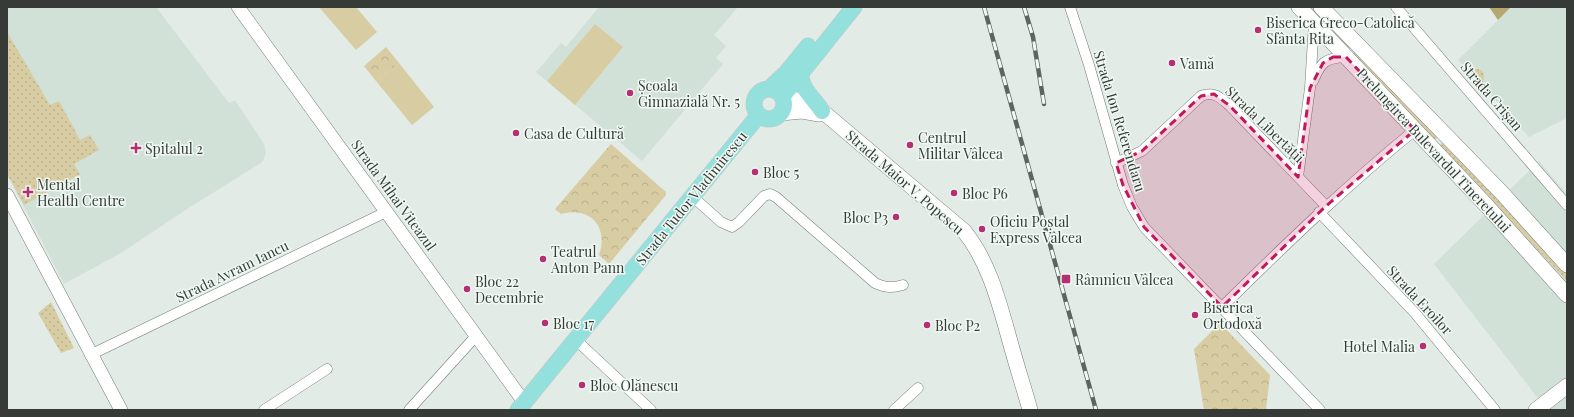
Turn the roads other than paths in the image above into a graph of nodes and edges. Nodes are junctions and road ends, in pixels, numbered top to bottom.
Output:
1 (238, 7) edge
2 (854, 7) edge
3 (1070, 7) edge
4 (1299, 7) edge
5 (1321, 7) edge
6 (1396, 7) edge
7 (837, 16) edge
8 (1314, 23) junction
9 (1346, 57) junction
10 (801, 73) junction
11 (1310, 88) junction
12 (779, 99) junction
13 (825, 113) junction
14 (758, 116) junction
15 (1415, 130) junction
16 (1116, 163) junction
17 (1298, 177) junction
18 (7, 195) edge
19 (693, 197) junction
20 (1567, 205) edge
21 (1322, 209) junction
22 (386, 212) junction
23 (1567, 265) edge
24 (904, 285) dead end
25 (1567, 294) edge
26 (1222, 307) junction
27 (476, 336) junction
28 (576, 340) junction
29 (90, 354) junction
30 (327, 369) dead end
31 (1567, 386) edge
32 (918, 388) dead end
33 (521, 406) edge
34 (121, 410) edge
35 (264, 410) edge
36 (409, 410) edge
37 (651, 410) edge
38 (894, 410) edge
39 (1030, 410) edge
40 (1320, 410) edge
41 (1495, 410) edge
42 (1536, 410) edge

1 - 22 street, Strada Mihai Viteazul
2 - 7 main road
3 - 16 street, Strada Ion Referendaru
4 - 8 main road, Prelungirea Bulevardul Tineretului
5 - 23 main road, Prelungirea Bulevardul Tineretului
6 - 20 street, Strada Crișan
7 - 10 main road
7 - 12 main road
8 - 9 main road, Prelungirea Bulevardul Tineretului
8 - 11 street, Strada Libertății
9 - 11 street, Strada Libertății
9 - 15 main road, Prelungirea Bulevardul Tineretului
10 - 12 main road
10 - 13 main road
11 - 17 street, Strada Libertății
12 - 13 main road, Strada Maior V. Popescu
12 - 14 main road
12 - 14 main road
13 - 39 main road, Strada Maior V. Popescu
14 - 19 main road, Strada Tudor Vladimirescu
15 - 21 street
15 - 25 main road, Prelungirea Bulevardul Tineretului
16 - 17 street, Strada Libertății
16 - 26 street, Strada Ion Referendaru
17 - 21 street, Strada Libertății
18 - 29 street
19 - 24 street
19 - 28 main road, Strada Tudor Vladimirescu
21 - 26 street
21 - 41 street, Strada Eroilor
22 - 27 street, Strada Mihai Viteazul
22 - 29 street, Strada Avram Iancu
26 - 40 street, Strada Ion Referendaru
27 - 33 street, Strada Mihai Viteazul
27 - 36 street
28 - 33 main road, Strada Tudor Vladimirescu
28 - 37 street
29 - 34 street
30 - 35 street
31 - 42 main road
32 - 38 street

